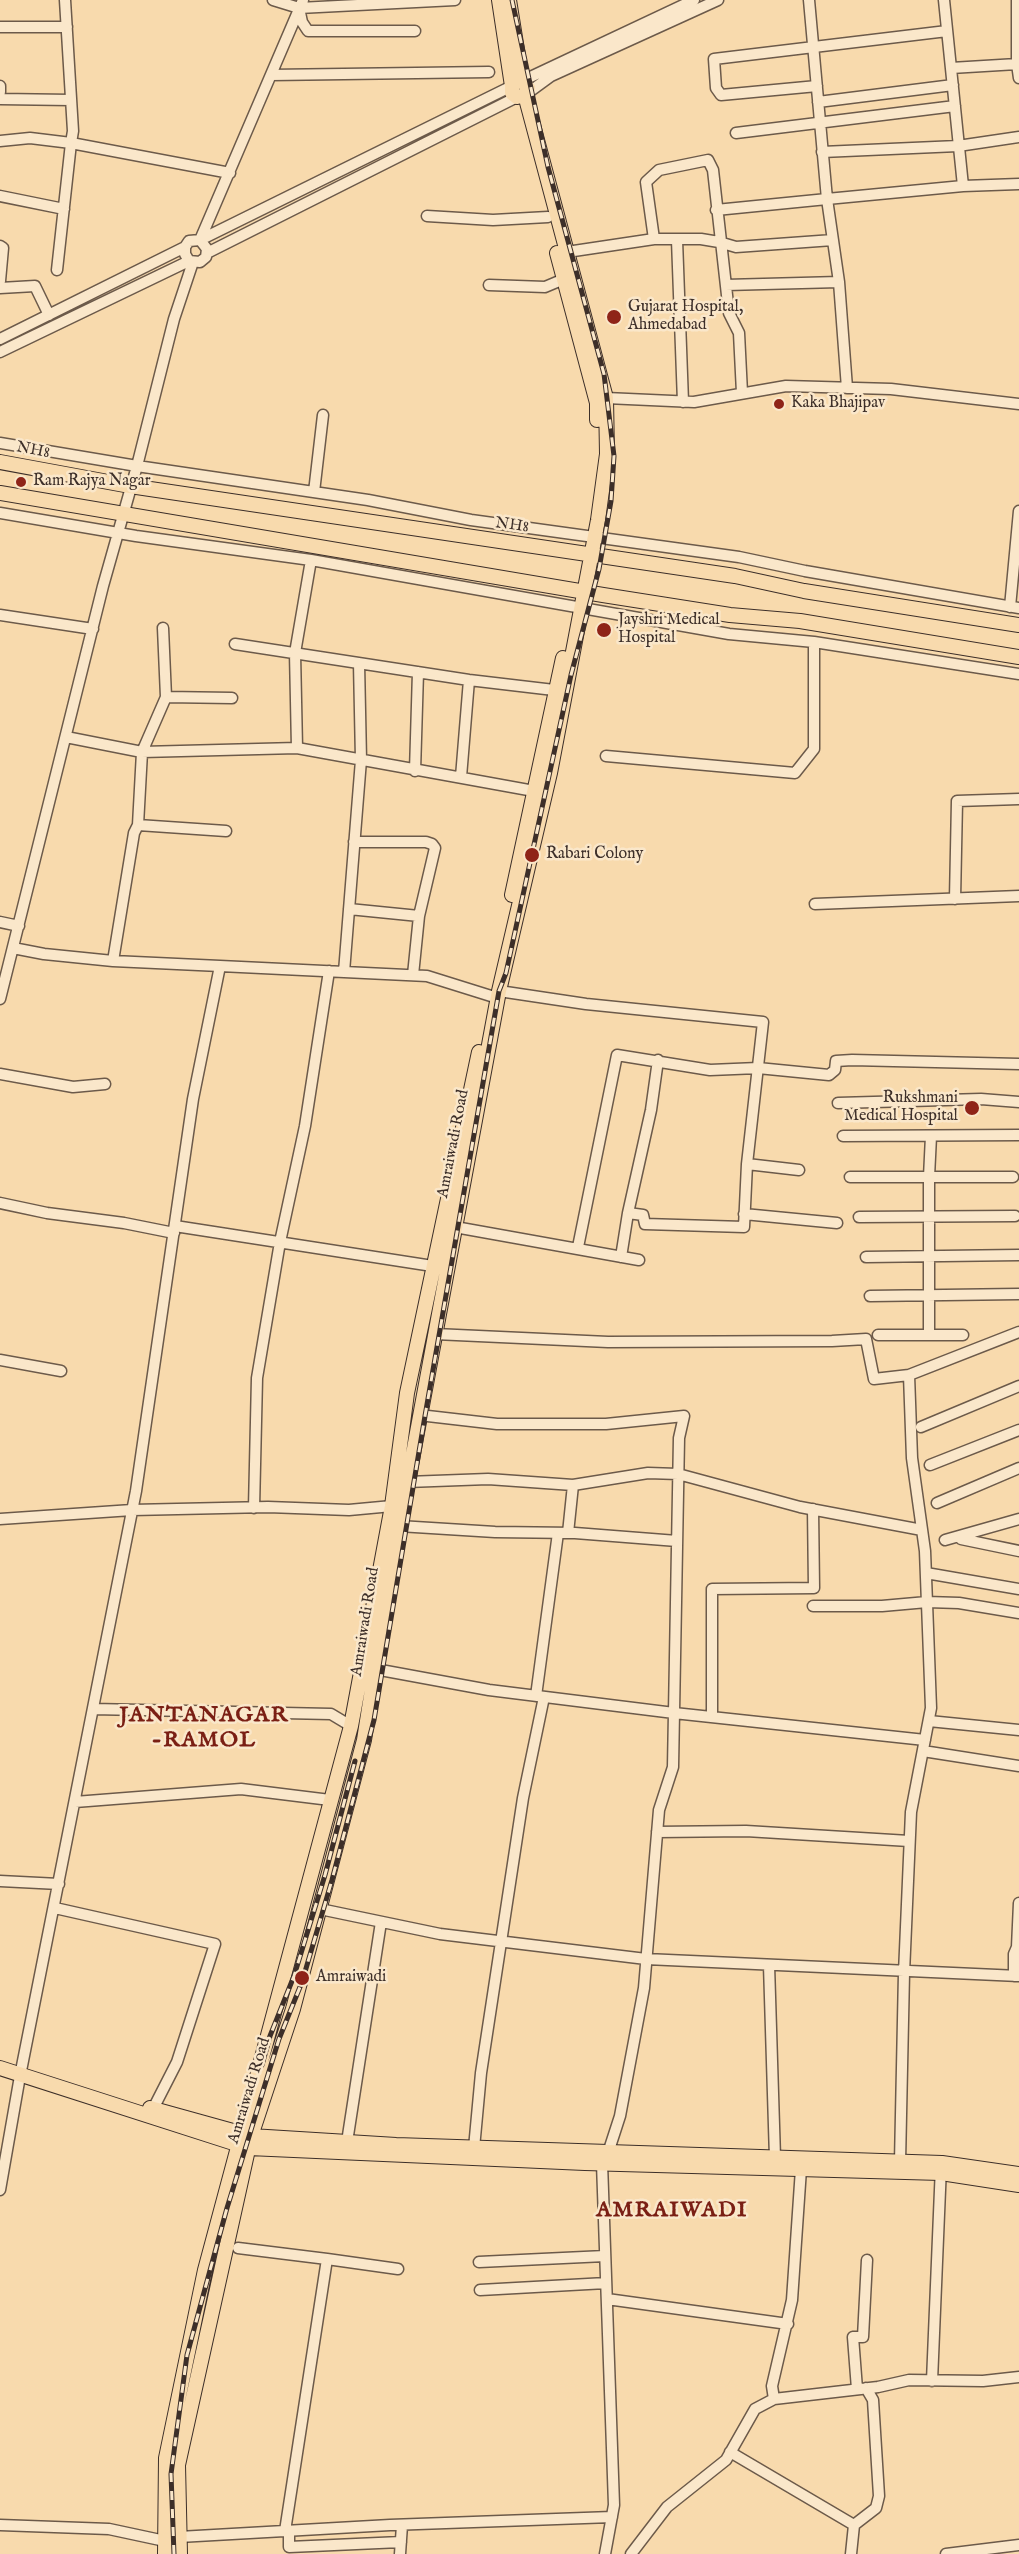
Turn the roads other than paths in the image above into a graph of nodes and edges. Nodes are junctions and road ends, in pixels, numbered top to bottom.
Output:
1 (65, 0) edge
2 (273, 0) edge
3 (455, 0) edge
4 (499, 0) edge
5 (509, 0) edge
6 (694, 0) edge
7 (718, 0) edge
8 (809, 0) edge
9 (944, 0) edge
10 (1017, 0) edge
11 (301, 4) edge
12 (0, 27) edge
13 (67, 27) junction
14 (415, 31) dead end
15 (947, 31) junction
16 (813, 49) junction
17 (1017, 64) junction
18 (951, 68) junction
19 (489, 72) dead end
20 (271, 75) junction
21 (1019, 78) edge
22 (953, 85) junction
23 (0, 86) edge
24 (817, 86) junction
25 (519, 90) junction
26 (0, 92) edge
27 (0, 99) edge
28 (71, 100) junction
29 (818, 102) junction
30 (955, 106) junction
31 (819, 122) junction
32 (736, 134) dead end
33 (1019, 137) edge
34 (0, 141) edge
35 (71, 143) junction
36 (958, 146) junction
37 (822, 152) junction
38 (230, 173) junction
39 (1019, 184) edge
40 (963, 186) junction
41 (0, 196) edge
42 (827, 199) junction
43 (64, 209) junction
44 (716, 210) junction
45 (427, 216) dead end
46 (548, 218) junction
47 (654, 239) junction
48 (200, 240) junction
49 (677, 240) junction
50 (833, 240) junction
51 (719, 242) junction
52 (0, 246) edge
53 (185, 247) junction
54 (567, 252) junction
55 (207, 253) junction
56 (191, 261) junction
57 (57, 270) dead end
58 (564, 279) junction
59 (0, 281) edge
60 (839, 282) junction
61 (489, 285) dead end
62 (726, 285) junction
63 (0, 288) edge
64 (49, 315) junction
65 (0, 339) edge
66 (0, 352) edge
67 (847, 388) junction
68 (742, 393) junction
69 (606, 398) junction
70 (682, 402) junction
71 (1019, 404) edge
72 (323, 415) dead end
73 (0, 443) edge
74 (0, 462) edge
75 (137, 466) junction
76 (130, 486) junction
77 (314, 492) junction
78 (0, 493) edge
79 (1019, 511) edge
80 (0, 513) edge
81 (121, 515) junction
82 (117, 532) junction
83 (591, 536) junction
84 (587, 554) junction
85 (311, 560) junction
86 (581, 592) junction
87 (578, 607) junction
88 (1015, 608) edge
89 (0, 615) edge
90 (1019, 625) edge
91 (163, 628) dead end
92 (93, 629) junction
93 (814, 642) junction
94 (235, 644) dead end
95 (295, 653) junction
96 (1019, 657) edge
97 (359, 663) junction
98 (418, 672) junction
99 (1019, 674) edge
100 (469, 680) junction
101 (560, 689) junction
102 (166, 697) junction
103 (232, 698) dead end
104 (66, 737) junction
105 (297, 748) junction
106 (142, 752) junction
107 (606, 756) dead end
108 (361, 760) junction
109 (415, 771) junction
110 (461, 777) junction
111 (534, 791) junction
112 (1019, 799) edge
113 (138, 825) junction
114 (226, 831) dead end
115 (354, 842) junction
116 (1019, 896) edge
117 (955, 899) junction
118 (815, 904) dead end
119 (349, 909) junction
120 (419, 916) junction
121 (0, 922) edge
122 (19, 926) junction
123 (13, 948) junction
124 (113, 961) junction
125 (220, 966) junction
126 (329, 971) junction
127 (344, 972) junction
128 (413, 975) junction
129 (495, 993) junction
130 (0, 999) edge
131 (658, 1060) junction
132 (1019, 1064) edge
133 (758, 1068) junction
134 (0, 1074) edge
135 (105, 1084) dead end
136 (1019, 1102) edge
137 (838, 1103) dead end
138 (1019, 1135) edge
139 (843, 1136) dead end
140 (931, 1136) junction
141 (747, 1164) junction
142 (799, 1170) dead end
143 (850, 1177) dead end
144 (929, 1177) junction
145 (1013, 1177) dead end
146 (0, 1203) edge
147 (628, 1213) junction
148 (744, 1214) junction
149 (1015, 1216) dead end
150 (859, 1217) dead end
151 (929, 1217) junction
152 (837, 1223) dead end
153 (455, 1227) junction
154 (175, 1229) junction
155 (280, 1242) junction
156 (578, 1248) junction
157 (1019, 1255) edge
158 (621, 1257) junction
159 (866, 1257) dead end
160 (929, 1257) junction
161 (639, 1260) dead end
162 (433, 1266) junction
163 (447, 1268) junction
164 (929, 1294) junction
165 (1019, 1294) edge
166 (870, 1296) dead end
167 (1019, 1332) edge
168 (435, 1334) junction
169 (878, 1335) dead end
170 (930, 1335) junction
171 (963, 1335) dead end
172 (0, 1360) edge
173 (61, 1371) dead end
174 (909, 1375) junction
175 (1019, 1386) edge
176 (420, 1415) junction
177 (921, 1427) dead end
178 (1019, 1430) edge
179 (930, 1465) dead end
180 (1019, 1468) edge
181 (678, 1474) junction
182 (407, 1482) junction
183 (573, 1485) junction
184 (937, 1503) dead end
185 (392, 1506) junction
186 (255, 1508) junction
187 (813, 1509) junction
188 (132, 1510) junction
189 (0, 1519) edge
190 (1019, 1519) edge
191 (399, 1526) junction
192 (922, 1530) junction
193 (563, 1533) junction
194 (957, 1538) junction
195 (945, 1540) dead end
196 (677, 1541) junction
197 (1019, 1551) edge
198 (926, 1573) junction
199 (1019, 1588) edge
200 (927, 1602) junction
201 (813, 1606) dead end
202 (1019, 1613) edge
203 (375, 1669) junction
204 (540, 1696) junction
205 (93, 1709) junction
206 (674, 1713) junction
207 (712, 1718) junction
208 (928, 1721) junction
209 (351, 1726) junction
210 (1019, 1730) edge
211 (924, 1745) junction
212 (1019, 1766) edge
213 (330, 1800) junction
214 (75, 1802) junction
215 (657, 1832) junction
216 (909, 1841) junction
217 (0, 1881) edge
218 (59, 1884) junction
219 (1019, 1903) edge
220 (55, 1908) junction
221 (320, 1909) junction
222 (381, 1922) junction
223 (502, 1941) junction
224 (646, 1959) junction
225 (769, 1965) junction
226 (904, 1973) junction
227 (1017, 1976) edge
228 (0, 2059) edge
229 (0, 2068) edge
230 (21, 2072) junction
231 (153, 2109) junction
232 (245, 2141) junction
233 (347, 2142) junction
234 (474, 2148) junction
235 (605, 2158) junction
236 (775, 2158) junction
237 (900, 2162) junction
238 (941, 2168) junction
239 (801, 2169) junction
240 (1019, 2174) edge
241 (1019, 2186) edge
242 (0, 2190) edge
243 (238, 2248) dead end
244 (605, 2256) junction
245 (327, 2259) junction
246 (867, 2259) dead end
247 (479, 2262) dead end
248 (398, 2269) dead end
249 (606, 2283) junction
250 (480, 2290) dead end
251 (607, 2299) junction
252 (788, 2324) junction
253 (1019, 2377) edge
254 (932, 2381) junction
255 (862, 2389) junction
256 (774, 2399) junction
257 (730, 2452) junction
258 (612, 2517) junction
259 (0, 2524) edge
260 (402, 2525) junction
261 (854, 2525) junction
262 (287, 2531) junction
263 (180, 2537) junction
264 (401, 2542) junction
265 (1019, 2546) edge
266 (165, 2547) edge
267 (363, 2549) edge
268 (289, 2551) edge
269 (180, 2554) edge
270 (400, 2554) edge
271 (605, 2554) edge
272 (631, 2554) edge
273 (851, 2554) edge
274 (946, 2554) edge

1 - 13 street
2 - 11 street
3 - 11 street
4 - 25 main road
5 - 25 main road
6 - 25 street
7 - 25 street
8 - 16 street
9 - 15 street
10 - 17 street
11 - 14 street
11 - 20 street
12 - 13 street
13 - 28 street
15 - 16 street
15 - 18 street
16 - 24 street
16 - 24 street
17 - 18 street
17 - 21 street
18 - 22 street
19 - 20 street
20 - 38 street
22 - 29 street
22 - 30 street
23 - 26 street
24 - 29 street
25 - 46 main road
25 - 48 street
25 - 54 main road
25 - 55 street
27 - 28 street
28 - 35 street
29 - 31 street
30 - 31 street
30 - 36 street
31 - 32 street
31 - 37 street
33 - 36 street
34 - 35 street
35 - 38 street
35 - 43 street
36 - 37 street
36 - 40 street
37 - 42 street
38 - 48 street
39 - 40 street
40 - 42 street
41 - 43 street
42 - 44 street
42 - 50 street
43 - 57 street
44 - 47 street
44 - 51 street
45 - 46 street
46 - 58 main road
47 - 49 street
47 - 54 street
48 - 53 street
48 - 55 street
49 - 51 street
49 - 70 street
50 - 51 street
50 - 60 street
51 - 62 street
52 - 59 street
53 - 56 street
53 - 64 street
54 - 69 main road
55 - 56 street
56 - 66 street
56 - 75 street
58 - 61 street
58 - 83 main road
60 - 62 street
60 - 67 street
62 - 68 street
63 - 64 street
64 - 65 street
67 - 68 street
67 - 71 street
68 - 70 street
69 - 70 street
69 - 83 main road
72 - 77 street
73 - 75 street
74 - 76 main road, NH8
75 - 76 street
75 - 77 street
76 - 81 street
76 - 84 main road, NH8
77 - 83 street
78 - 81 main road
79 - 88 street
80 - 82 street
81 - 82 street
81 - 86 main road
82 - 85 street
82 - 92 street
83 - 84 main road
83 - 88 street
84 - 86 main road
84 - 90 main road, NH8
85 - 87 street
85 - 95 street
86 - 87 main road
86 - 96 main road
87 - 93 street
87 - 101 main road
89 - 92 street
91 - 102 street
92 - 104 street
93 - 99 street
93 - 107 street
94 - 95 street
95 - 97 street
95 - 105 street
97 - 98 street
97 - 108 street
98 - 100 street
98 - 109 street
100 - 101 street
100 - 110 street
101 - 111 main road
101 - 129 main road, Amraiwadi Road
102 - 103 street
102 - 106 street
104 - 106 street
104 - 122 street
105 - 106 street
105 - 108 street
106 - 113 street
108 - 109 street
108 - 115 street
109 - 110 street
110 - 111 street
111 - 129 main road
112 - 117 street
113 - 114 street
113 - 124 street
115 - 119 street
115 - 120 street
116 - 117 street
117 - 118 street
119 - 120 street
119 - 127 street
120 - 128 street
121 - 122 street
122 - 123 street
123 - 124 street
123 - 130 street
124 - 125 street
125 - 126 street
125 - 154 street
126 - 127 street
126 - 155 street
127 - 128 street
128 - 129 street
129 - 133 street
129 - 153 main road, Amraiwadi Road
129 - 162 main road
131 - 133 street
131 - 147 street
131 - 156 street
132 - 133 street
133 - 141 street
134 - 135 street
136 - 137 street
138 - 140 street
139 - 140 street
140 - 144 street
141 - 142 street
141 - 148 street
143 - 144 street
144 - 145 street
144 - 151 street
146 - 154 street
147 - 148 street
147 - 158 street
148 - 152 street
149 - 151 street
150 - 151 street
151 - 160 street
153 - 156 street
153 - 163 main road, Amraiwadi Road
154 - 155 street
154 - 188 street
155 - 162 street
155 - 186 street
156 - 158 street
157 - 160 street
158 - 161 street
159 - 160 street
160 - 164 street
162 - 163 street
162 - 185 main road
163 - 168 main road, Amraiwadi Road
164 - 165 street
164 - 166 street
164 - 170 street
167 - 174 street
168 - 174 street
168 - 176 main road, Amraiwadi Road
169 - 170 street
170 - 171 street
172 - 173 street
174 - 192 street
175 - 177 street
176 - 181 street
176 - 182 main road, Amraiwadi Road
178 - 179 street
180 - 184 street
181 - 183 street
181 - 187 street
181 - 196 street
182 - 183 street
182 - 191 main road, Amraiwadi Road
183 - 193 street
185 - 186 street
185 - 209 main road
186 - 188 street
187 - 192 street
187 - 207 street
188 - 189 street
188 - 205 street
190 - 194 street
191 - 193 street
191 - 203 main road, Amraiwadi Road
192 - 198 street
193 - 196 street
193 - 204 street
194 - 195 street
194 - 197 street
196 - 206 street
198 - 199 street
198 - 200 street
200 - 201 street
200 - 202 street
200 - 208 street
203 - 204 street
203 - 221 main road, Amraiwadi Road
204 - 206 street
204 - 223 street
205 - 209 street
205 - 214 street
206 - 207 street
206 - 215 street
207 - 211 street
208 - 210 street
208 - 211 street
209 - 213 main road
211 - 212 street
211 - 216 street
213 - 214 street
213 - 232 main road
214 - 218 street
215 - 216 street
215 - 224 street
216 - 226 street
217 - 218 street
218 - 220 street
219 - 227 street
220 - 230 street
220 - 231 street
221 - 222 street
221 - 232 main road, Amraiwadi Road
222 - 223 street
222 - 233 street
223 - 224 street
223 - 234 street
224 - 225 street
224 - 235 street
225 - 226 street
225 - 236 street
226 - 227 street
226 - 237 street
228 - 230 main road
229 - 230 main road
230 - 231 main road
230 - 232 main road
230 - 242 street
231 - 232 main road
232 - 233 main road
232 - 235 main road
232 - 263 main road, Amraiwadi Road
232 - 266 main road
233 - 234 main road
234 - 235 main road
235 - 236 main road
235 - 239 main road
235 - 244 street
236 - 237 main road
237 - 238 main road
238 - 239 main road
238 - 240 main road
238 - 241 main road
238 - 254 street
239 - 252 street
243 - 245 street
244 - 247 street
244 - 249 street
245 - 248 street
245 - 262 street
246 - 255 street
249 - 250 street
249 - 251 street
251 - 252 street
251 - 258 street
252 - 256 street
253 - 254 street
254 - 255 street
255 - 256 street
255 - 261 street
256 - 257 street
257 - 261 street
257 - 272 street
258 - 260 street
258 - 271 street
259 - 266 street
260 - 262 street
260 - 264 street
261 - 273 street
262 - 263 street
262 - 268 street
263 - 266 street
263 - 269 main road, Amraiwadi Road
264 - 267 street
264 - 270 street
265 - 274 street
267 - 268 street

